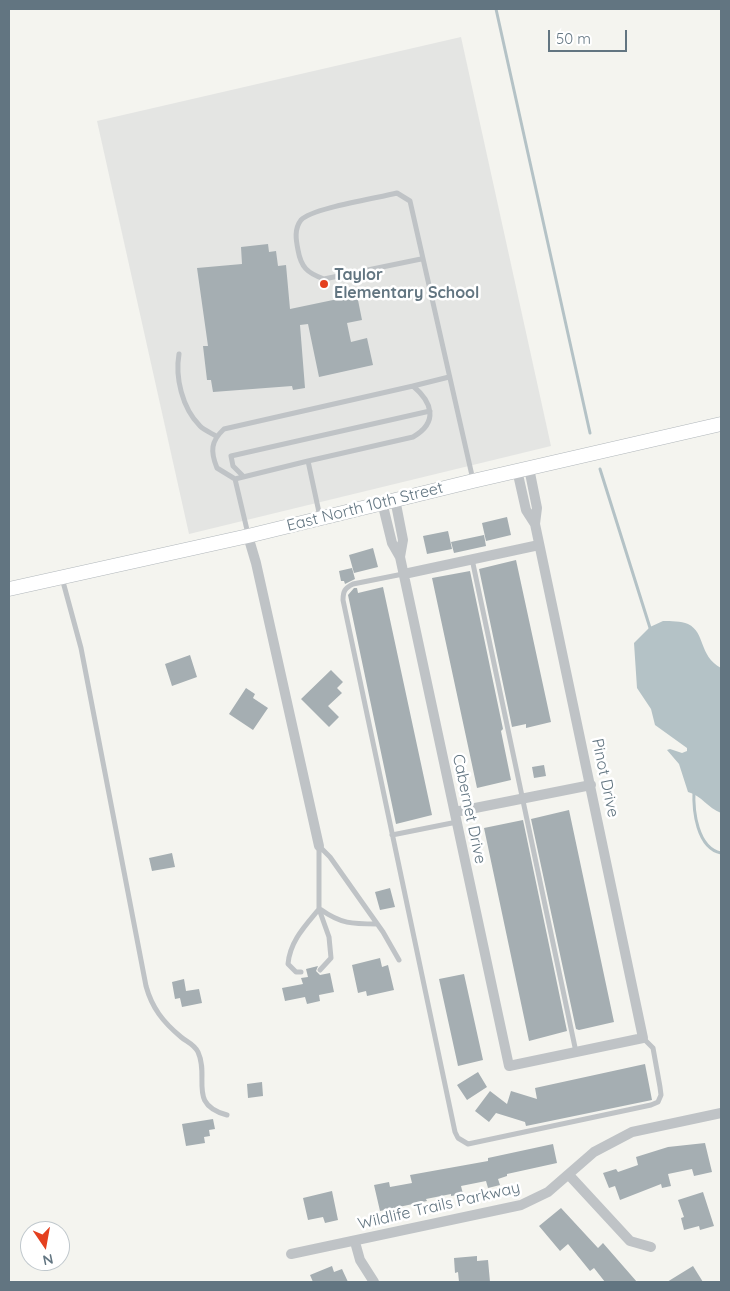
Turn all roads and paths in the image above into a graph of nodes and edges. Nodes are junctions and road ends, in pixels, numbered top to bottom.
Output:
1 (421, 259) junction
2 (179, 354) dead end
3 (449, 377) junction
4 (413, 386) junction
5 (430, 411) junction
6 (721, 424) edge
7 (216, 436) junction
8 (308, 461) junction
9 (523, 469) junction
10 (243, 476) junction
11 (235, 479) junction
12 (473, 481) junction
13 (389, 501) junction
14 (320, 518) junction
15 (248, 536) junction
16 (539, 545) junction
17 (472, 559) junction
18 (404, 574) junction
19 (62, 577) junction
20 (9, 589) edge
21 (591, 785) junction
22 (523, 798) junction
23 (456, 817) junction
24 (392, 835) junction
25 (319, 846) junction
26 (319, 909) junction
27 (377, 924) junction
28 (398, 960) dead end
29 (320, 970) dead end
30 (301, 972) dead end
31 (643, 1038) junction
32 (576, 1052) junction
33 (721, 1113) edge
34 (227, 1116) dead end
35 (569, 1175) junction
36 (355, 1242) junction
37 (651, 1247) dead end
38 (291, 1254) dead end
39 (374, 1282) edge

1 - 1 lane
1 - 3 lane
2 - 7 lane
3 - 4 lane
3 - 12 lane
4 - 5 lane
4 - 7 lane
5 - 8 lane
5 - 10 lane
6 - 9 main road, East North 10th Street
7 - 11 lane
8 - 10 lane
8 - 14 lane
9 - 12 main road, East North 10th Street
9 - 16 street, Pinot Drive
10 - 11 lane
11 - 15 lane
12 - 13 main road, East North 10th Street
13 - 14 main road, East North 10th Street
13 - 18 street, Cabernet Drive
14 - 15 main road, East North 10th Street
15 - 19 main road, East North 10th Street
15 - 25 street
16 - 17 street
16 - 21 street, Pinot Drive
17 - 18 street
17 - 22 lane
18 - 23 street, Cabernet Drive
18 - 24 lane
19 - 20 main road, East North 10th Street
19 - 34 lane
21 - 22 street
21 - 31 street, Pinot Drive
22 - 23 street
22 - 32 lane
23 - 24 lane
23 - 32 street, Cabernet Drive
24 - 31 lane
25 - 26 lane
25 - 27 lane
26 - 27 lane
26 - 29 lane
26 - 30 lane
27 - 28 lane
31 - 32 street
33 - 35 street, Wildlife Trails Parkway
35 - 36 street, Wildlife Trails Parkway
35 - 37 street
36 - 38 street, Wildlife Trails Parkway
36 - 39 street

